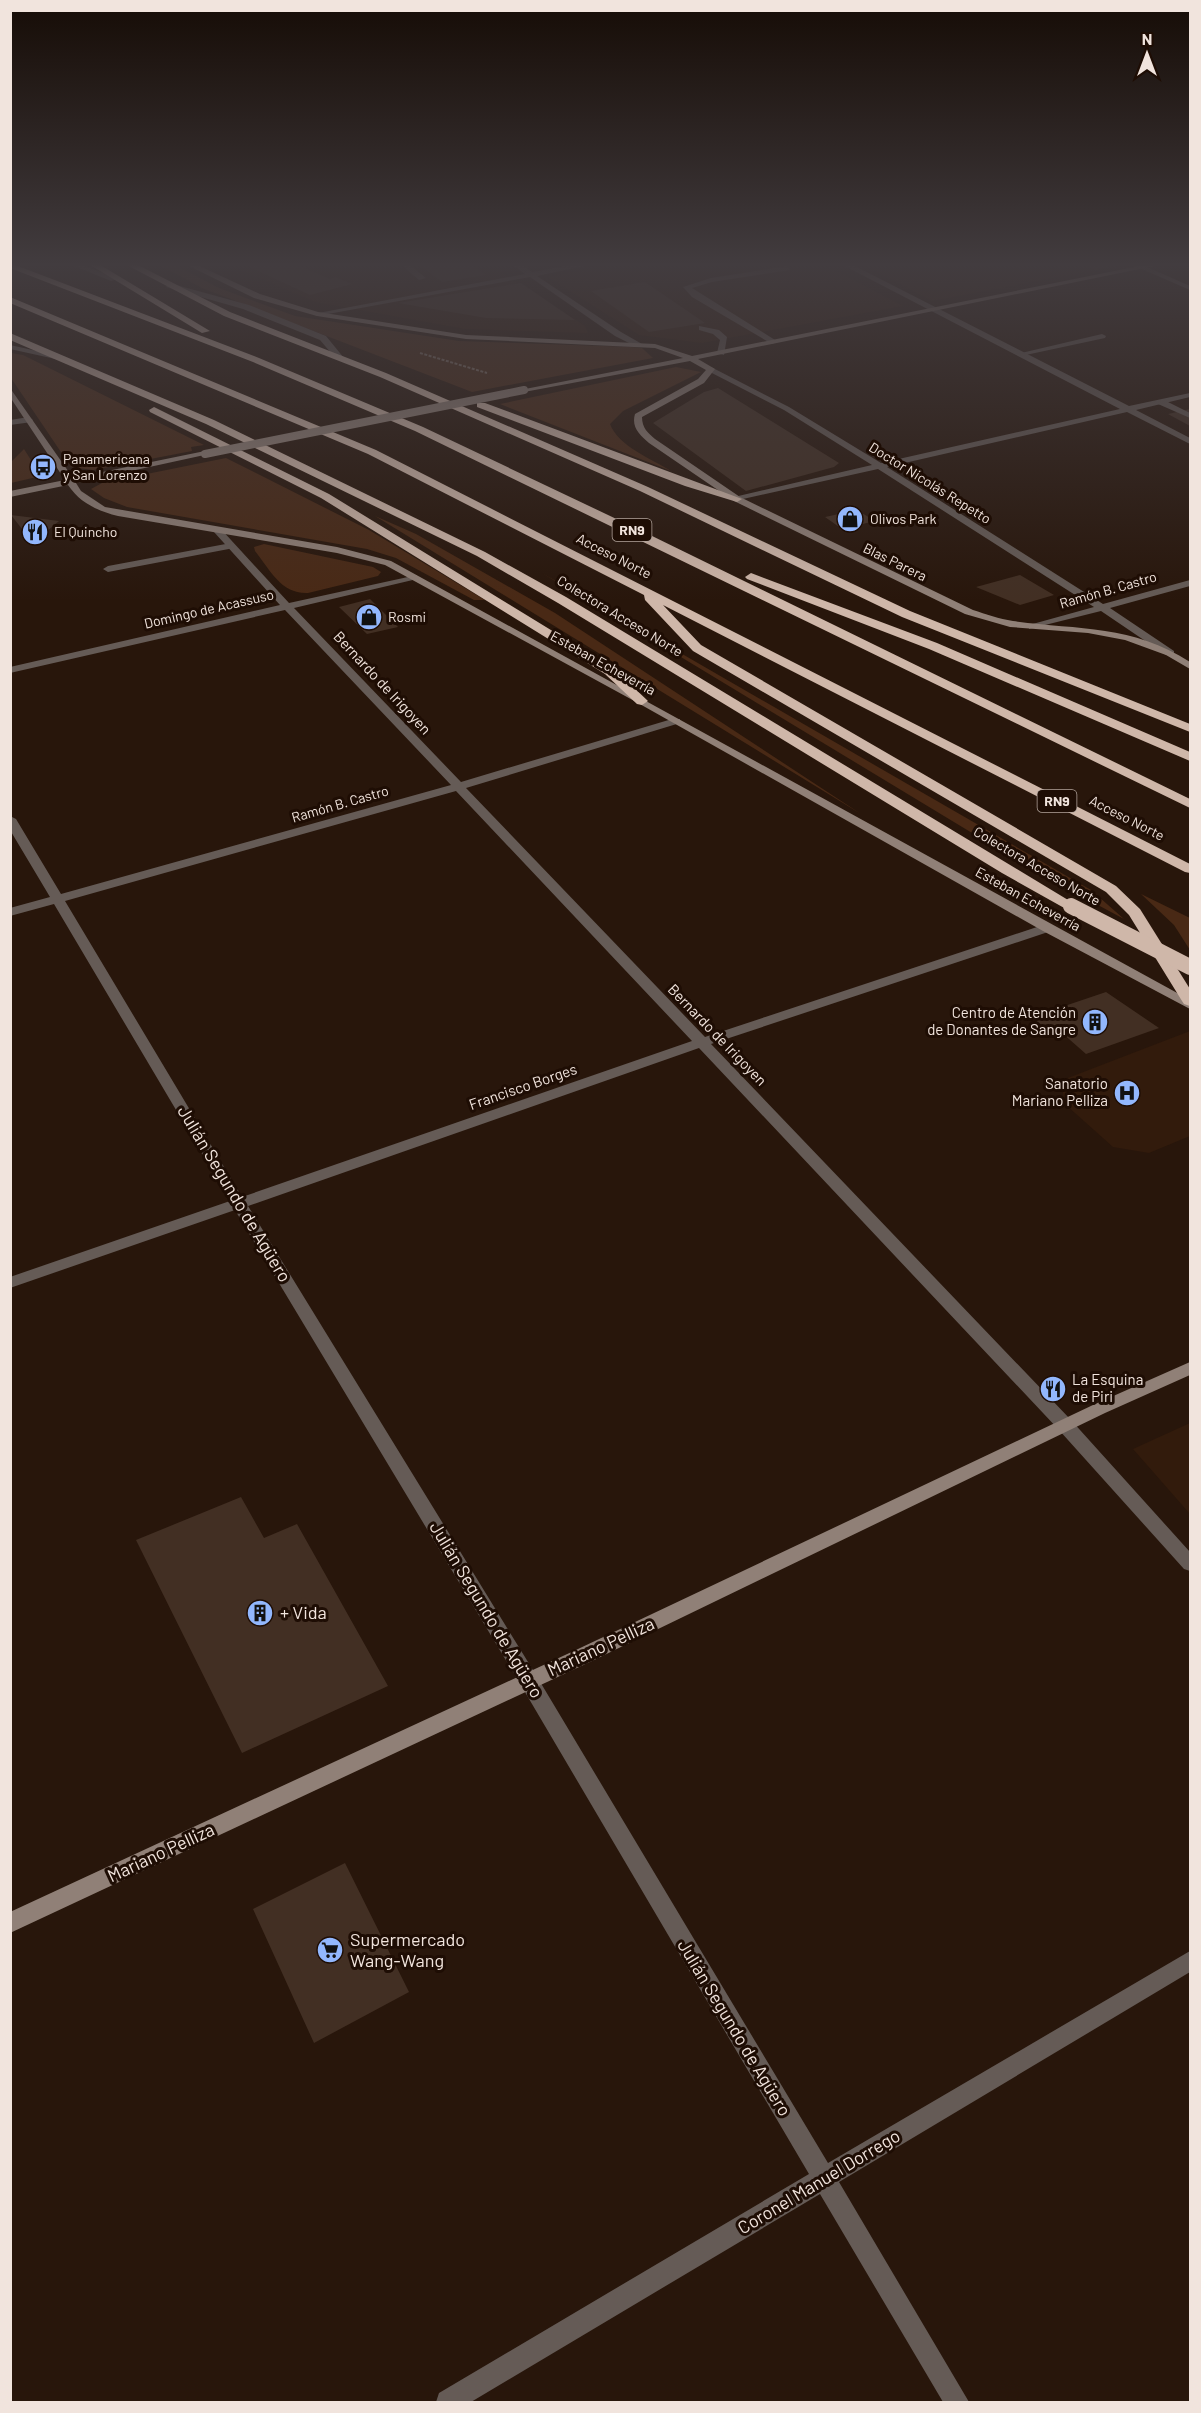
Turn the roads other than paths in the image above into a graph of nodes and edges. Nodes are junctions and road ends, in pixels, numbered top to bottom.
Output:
1 (92, 376) edge
2 (101, 376) edge
3 (192, 376) edge
4 (293, 376) edge
5 (381, 376) edge
6 (405, 376) edge
7 (600, 376) edge
8 (705, 376) edge
9 (726, 376) edge
10 (1064, 376) edge
11 (10, 390) edge
12 (1191, 395) edge
13 (1161, 402) junction
14 (1131, 409) junction
15 (1191, 416) edge
16 (29, 420) junction
17 (10, 423) edge
18 (1191, 441) edge
19 (879, 466) junction
20 (72, 482) junction
21 (10, 494) edge
22 (737, 499) junction
23 (217, 530) junction
24 (644, 536) junction
25 (231, 546) junction
26 (108, 569) dead end
27 (414, 577) junction
28 (1191, 583) edge
29 (640, 587) junction
30 (286, 606) junction
31 (1103, 607) junction
32 (1033, 627) junction
33 (1170, 653) junction
34 (1191, 666) edge
35 (10, 670) edge
36 (642, 700) junction
37 (676, 722) junction
38 (1191, 728) edge
39 (1191, 758) edge
40 (457, 786) junction
41 (1191, 804) edge
42 (10, 819) edge
43 (1191, 869) edge
44 (59, 898) junction
45 (10, 912) edge
46 (1047, 928) junction
47 (1191, 967) edge
48 (1191, 1003) edge
49 (701, 1043) junction
50 (239, 1204) junction
51 (10, 1283) edge
52 (1191, 1368) edge
53 (1065, 1425) junction
54 (1191, 1564) edge
55 (529, 1681) junction
56 (10, 1923) edge
57 (1191, 1960) edge
58 (824, 2179) junction
59 (448, 2403) edge
60 (957, 2403) edge

1 - 36 highway
2 - 47 highway, Colectora Acceso Norte, bridge
3 - 29 highway, Acceso Norte / RN9
4 - 24 highway, Acceso Norte / RN9
5 - 38 highway
6 - 22 highway
7 - 20 street, bridge
8 - 22 street, Blas Parera
9 - 19 street, Doctor Nicolás Repetto
10 - 14 street
11 - 16 street, Esteban Echeverría
12 - 13 street
13 - 14 street
13 - 15 street
14 - 18 street
14 - 19 street
16 - 17 street
16 - 20 street, Esteban Echeverría
19 - 22 street
19 - 31 street, Doctor Nicolás Repetto
20 - 21 street
20 - 23 street, Esteban Echeverría
22 - 32 street, Blas Parera
23 - 25 street, Bernardo de Irigoyen
23 - 27 street, Esteban Echeverría
24 - 39 highway
24 - 41 highway, Acceso Norte / RN9
25 - 26 street
25 - 30 street, Bernardo de Irigoyen
27 - 30 street, Domingo de Acassuso
27 - 36 street, Esteban Echeverría
28 - 31 street, Ramón B. Castro
29 - 43 highway, Acceso Norte / RN9
29 - 48 highway
30 - 35 street, Domingo de Acassuso
30 - 40 street, Bernardo de Irigoyen
31 - 32 street, Ramón B. Castro
31 - 33 street, Doctor Nicolás Repetto
32 - 33 street, Blas Parera
33 - 34 street, Blas Parera
36 - 37 street, Esteban Echeverría
37 - 40 street, Ramón B. Castro
37 - 46 street, Esteban Echeverría
40 - 44 street, Ramón B. Castro
40 - 49 street, Bernardo de Irigoyen
42 - 44 street, Julián Segundo de Agüero
44 - 45 street, Ramón B. Castro
44 - 50 street, Julián Segundo de Agüero
46 - 48 street, Esteban Echeverría
46 - 49 street, Francisco Borges
49 - 50 street, Francisco Borges
49 - 53 street, Bernardo de Irigoyen
50 - 51 street, Francisco Borges
50 - 55 street, Julián Segundo de Agüero
52 - 53 street, Mariano Pelliza
53 - 54 street, Bernardo de Irigoyen
53 - 55 street, Mariano Pelliza
55 - 56 street, Mariano Pelliza
55 - 58 street, Julián Segundo de Agüero
57 - 58 street, Coronel Manuel Dorrego
58 - 59 street, Coronel Manuel Dorrego
58 - 60 street, Julián Segundo de Agüero

